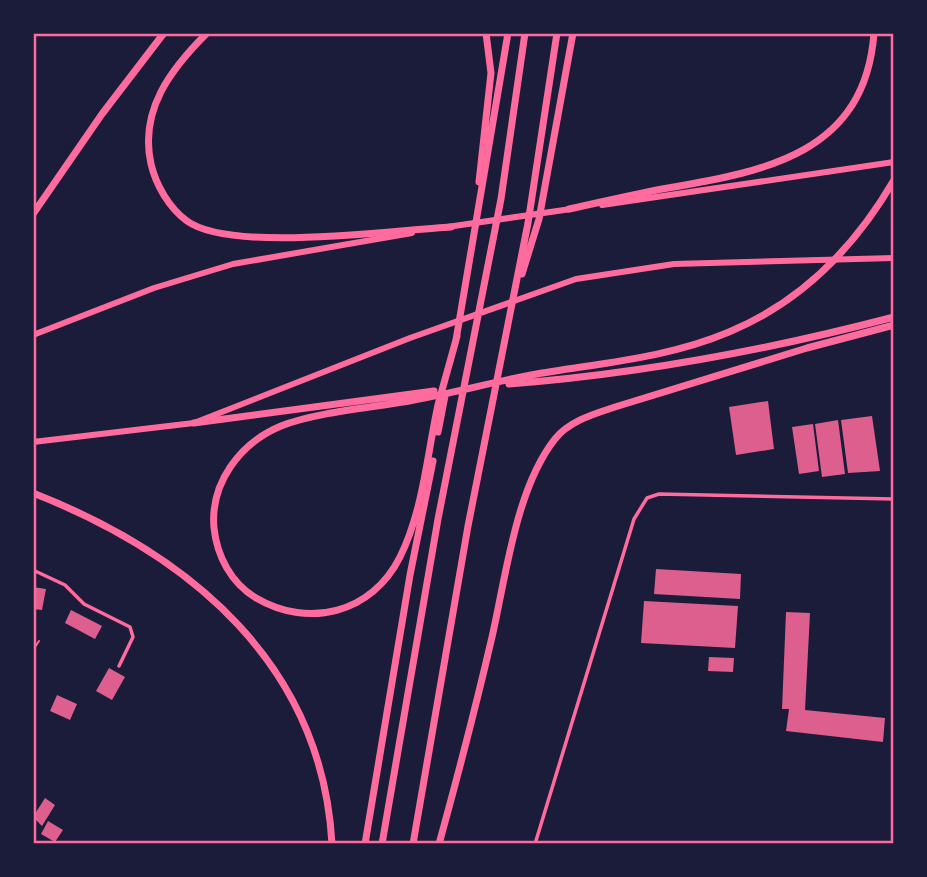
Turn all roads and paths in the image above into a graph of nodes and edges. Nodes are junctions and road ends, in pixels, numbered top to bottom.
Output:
1 (164, 33) edge
2 (206, 33) edge
3 (486, 33) edge
4 (508, 33) edge
5 (525, 33) edge
6 (557, 33) edge
7 (573, 33) edge
8 (874, 33) edge
9 (894, 162) edge
10 (894, 180) edge
11 (569, 209) junction
12 (33, 214) edge
13 (451, 227) junction
14 (475, 236) junction
15 (894, 258) edge
16 (511, 311) junction
17 (894, 317) edge
18 (894, 325) edge
19 (33, 335) edge
20 (457, 335) junction
21 (535, 378) junction
22 (409, 397) junction
23 (194, 423) junction
24 (33, 442) edge
25 (33, 493) edge
26 (894, 499) edge
27 (33, 570) edge
28 (39, 642) dead end
29 (33, 650) edge
30 (120, 666) dead end
31 (332, 844) edge
32 (365, 844) edge
33 (382, 844) edge
34 (413, 844) edge
35 (439, 844) edge
36 (536, 844) edge

1 - 12 highway
2 - 13 highway
3 - 14 highway
4 - 14 highway
5 - 33 highway
6 - 16 highway
7 - 16 highway
8 - 11 highway
9 - 11 highway
10 - 21 highway
11 - 13 highway
13 - 19 highway
14 - 20 highway
15 - 23 highway
16 - 34 highway
17 - 21 highway
18 - 35 highway
20 - 22 highway
20 - 32 highway
21 - 22 highway
22 - 23 highway
23 - 24 highway
25 - 31 highway
26 - 36 street
27 - 30 street
28 - 29 lane

